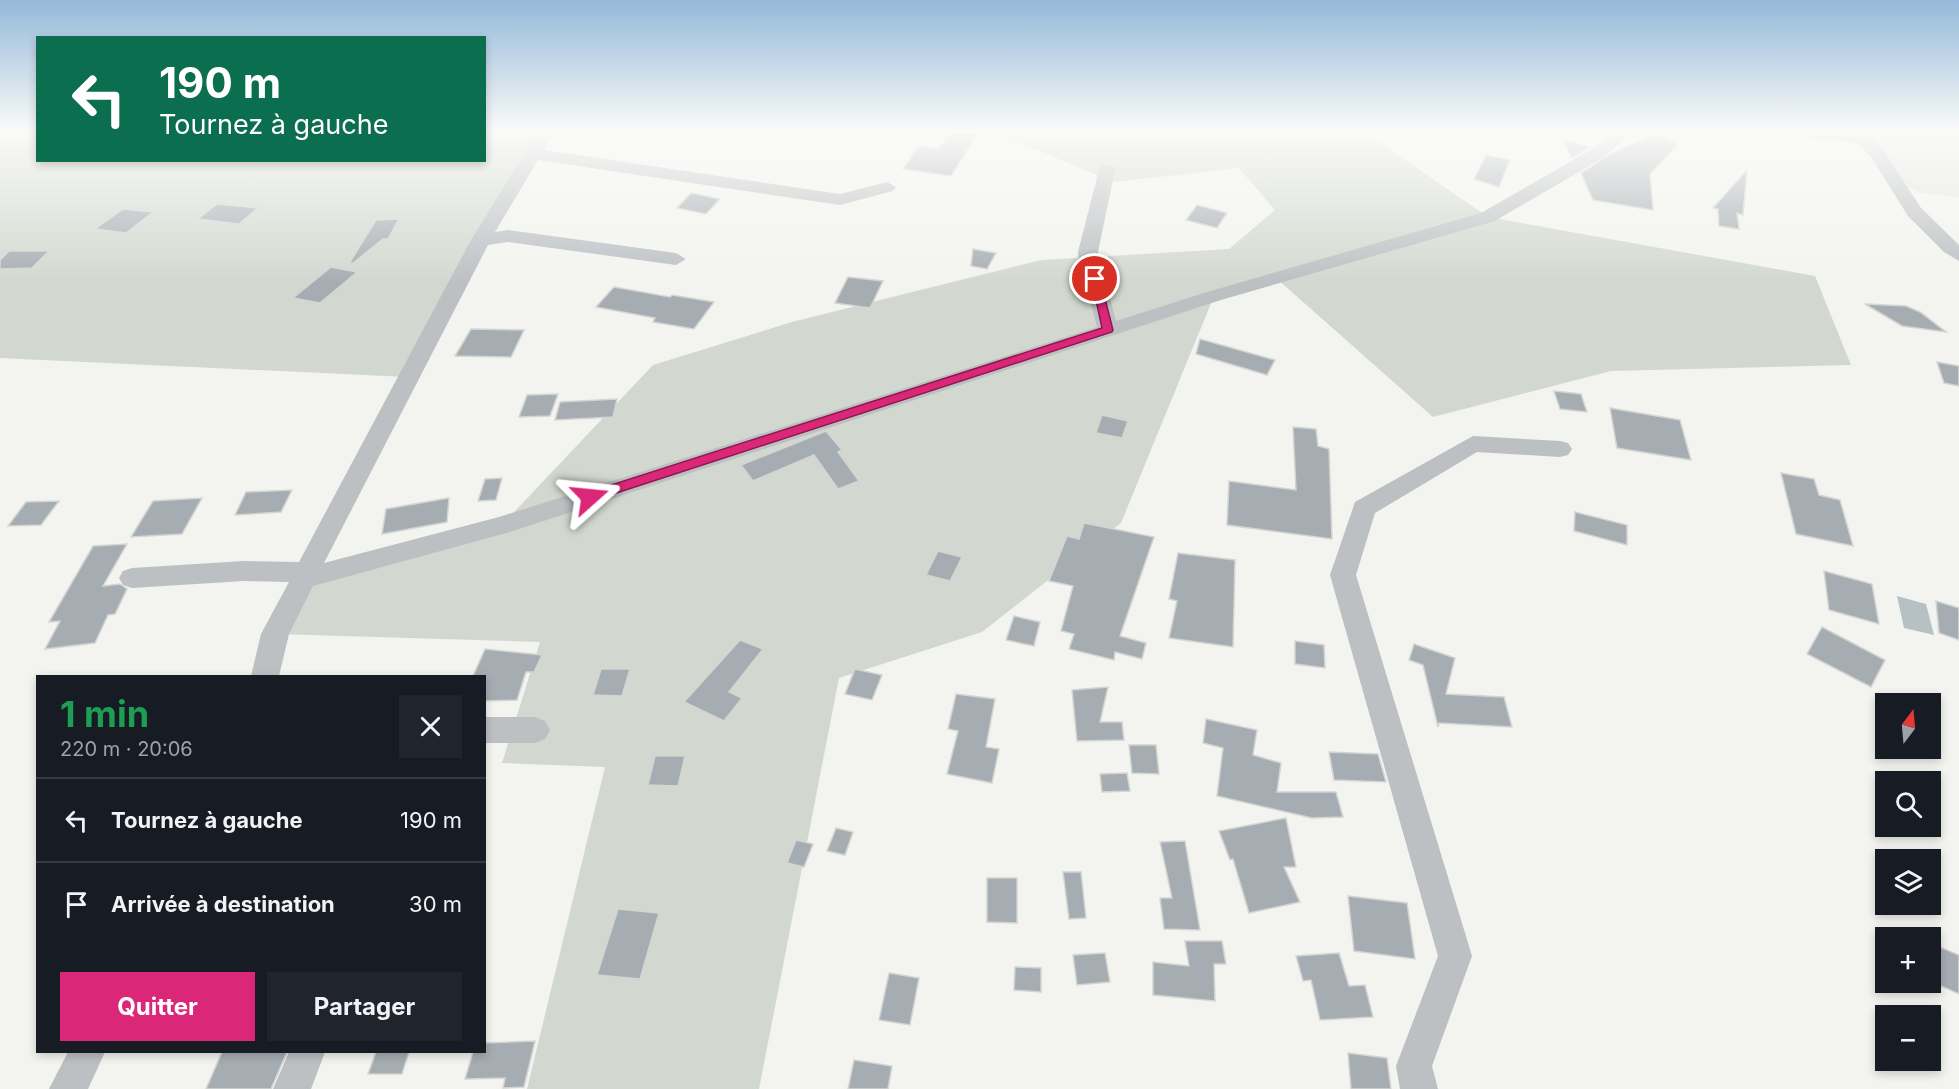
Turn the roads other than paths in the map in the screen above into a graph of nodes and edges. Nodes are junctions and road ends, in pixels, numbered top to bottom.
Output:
1 (515, 183) edge
2 (732, 183) edge
3 (1103, 183) edge
4 (1547, 183) edge
5 (1896, 183) edge
6 (887, 187) dead end
7 (481, 240) junction
8 (1959, 255) edge
9 (676, 259) dead end
10 (1108, 330) junction
11 (1560, 449) dead end
12 (306, 575) junction
13 (132, 578) dead end
14 (265, 675) edge
15 (486, 730) edge
16 (535, 730) dead end
17 (86, 1053) edge
18 (307, 1053) edge
19 (68, 1089) edge
20 (292, 1089) edge
21 (1419, 1089) edge

1 - 7 street
2 - 6 street
3 - 10 street
4 - 10 street
5 - 8 street
7 - 9 street
7 - 12 street
10 - 12 street
11 - 21 street
12 - 13 street
12 - 14 street
15 - 16 street
17 - 19 street
18 - 20 street

